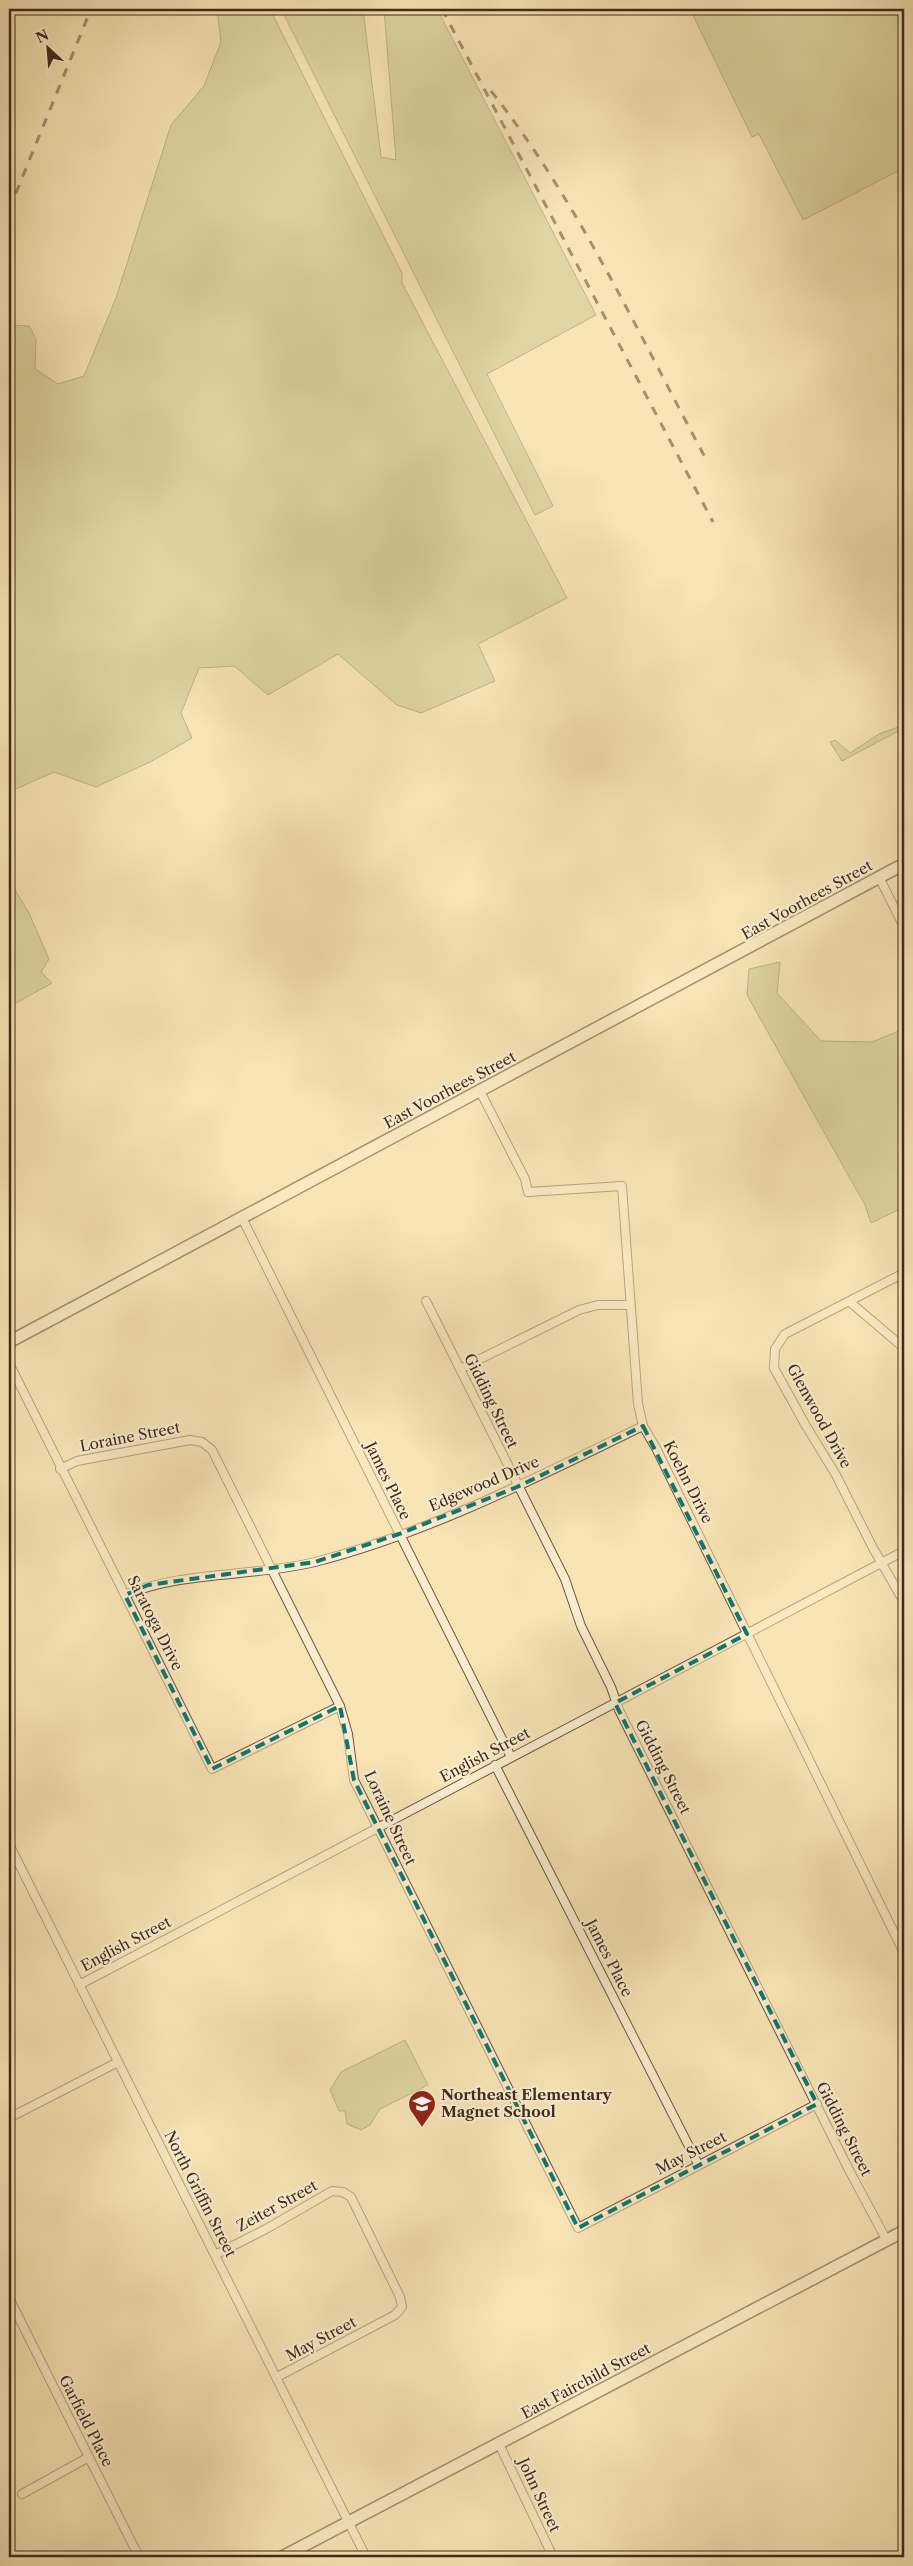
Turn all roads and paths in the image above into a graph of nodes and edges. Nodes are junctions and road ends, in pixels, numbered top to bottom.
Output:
1 (904, 864) edge
2 (880, 877) junction
3 (904, 927) edge
4 (480, 1091) junction
5 (242, 1218) junction
6 (904, 1273) edge
7 (426, 1301) dead end
8 (850, 1302) junction
9 (629, 1305) junction
10 (9, 1342) edge
11 (904, 1348) edge
12 (9, 1363) edge
13 (460, 1369) junction
14 (643, 1426) junction
15 (60, 1469) junction
16 (517, 1487) junction
17 (400, 1534) junction
18 (904, 1551) edge
19 (882, 1563) junction
20 (271, 1570) junction
21 (125, 1595) junction
22 (904, 1602) edge
23 (747, 1634) junction
24 (615, 1702) junction
25 (340, 1706) junction
26 (511, 1756) junction
27 (495, 1765) junction
28 (378, 1827) junction
29 (9, 1844) edge
30 (904, 1953) edge
31 (79, 1985) junction
32 (118, 2062) junction
33 (817, 2104) junction
34 (9, 2118) edge
35 (698, 2164) junction
36 (578, 2228) joint
37 (904, 2231) edge
38 (887, 2241) junction
39 (215, 2255) junction
40 (9, 2298) edge
41 (402, 2307) joint
42 (277, 2378) junction
43 (499, 2444) junction
44 (89, 2456) junction
45 (22, 2494) dead end
46 (349, 2523) junction
47 (140, 2557) edge
48 (282, 2557) edge
49 (366, 2557) edge
50 (553, 2557) edge

1 - 2 main road, East Voorhees Street
2 - 3 street
2 - 4 main road, East Voorhees Street
4 - 5 main road, East Voorhees Street
4 - 9 street, Koehn Drive
5 - 10 main road, East Voorhees Street
5 - 17 street, James Place
6 - 8 street, Glenwood Drive
7 - 13 street, Gidding Street
8 - 11 street
8 - 19 street, Glenwood Drive
9 - 13 street
9 - 14 street, Koehn Drive
12 - 15 street, Saratoga Drive
13 - 16 street, Gidding Street
14 - 16 street, Edgewood Drive
14 - 23 street, Koehn Drive
15 - 20 street, Loraine Street
15 - 21 street, Saratoga Drive
16 - 17 street, Edgewood Drive
16 - 24 street, Gidding Street
17 - 20 street, Edgewood Drive
17 - 26 street, James Place
18 - 19 street, English Street
19 - 22 street, Glenwood Drive
19 - 23 street, English Street
20 - 21 street, Edgewood Drive
20 - 25 street, Loraine Street
21 - 25 street, Saratoga Drive
23 - 24 street, English Street
23 - 30 street, Koehn Drive
24 - 26 street, English Street
24 - 33 street, Gidding Street
25 - 28 street, Loraine Street
26 - 27 street, English Street
27 - 28 street, English Street
27 - 35 street, James Place
28 - 31 street, English Street
28 - 36 street, Loraine Street
29 - 31 street, North Griffin Street
31 - 32 street, North Griffin Street
32 - 34 street
32 - 39 street, North Griffin Street
33 - 35 street, May Street
33 - 38 street, Gidding Street
35 - 36 street, May Street
37 - 38 main road, East Fairchild Street
38 - 43 main road, East Fairchild Street
39 - 41 street, Zeiter Street
39 - 42 street, North Griffin Street
40 - 44 street, Garfield Place
41 - 42 street, May Street
42 - 46 street, North Griffin Street
43 - 46 main road, East Fairchild Street
43 - 50 street, John Street
44 - 45 street
44 - 47 street, Garfield Place
46 - 48 main road, East Fairchild Street
46 - 49 street, North Griffin Street

